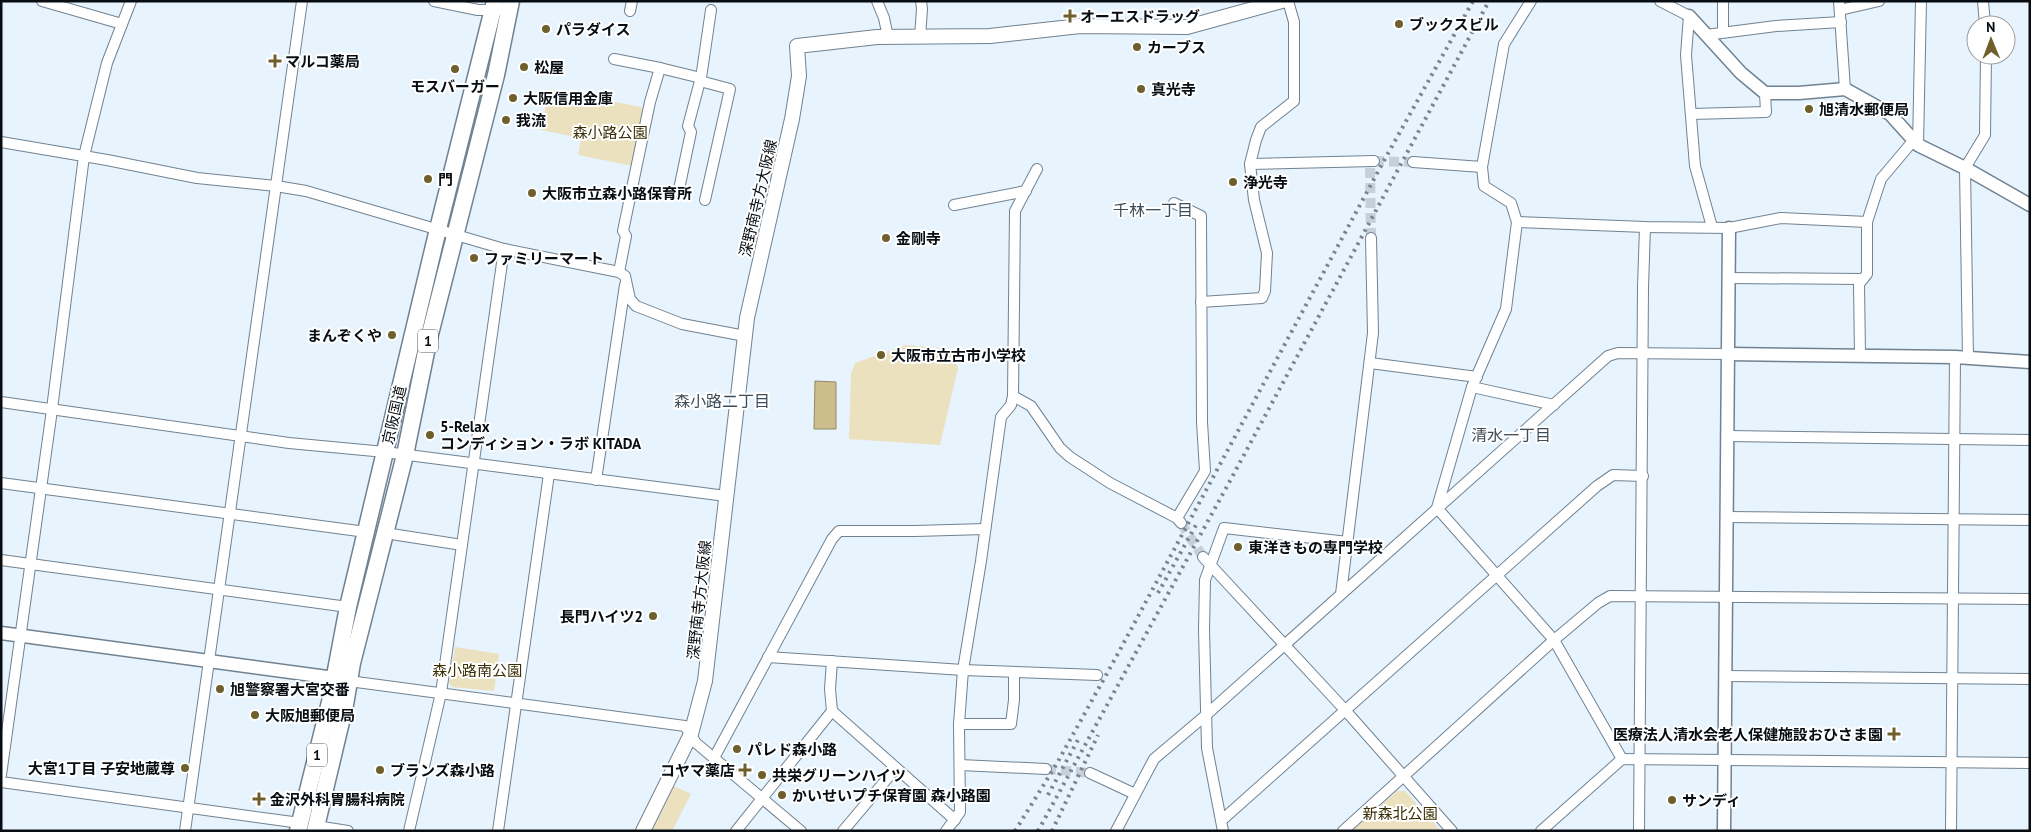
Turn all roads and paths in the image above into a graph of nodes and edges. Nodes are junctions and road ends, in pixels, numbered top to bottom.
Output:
1 (42, 1) edge
2 (131, 1) edge
3 (302, 1) edge
4 (434, 1) edge
5 (877, 1) edge
6 (921, 1) edge
7 (1282, 1) edge
8 (1288, 1) edge
9 (1531, 1) edge
10 (1723, 1) edge
11 (1879, 1) edge
12 (1921, 1) edge
13 (1984, 1) edge
14 (1663, 2) edge
15 (502, 5) edge
16 (1839, 6) edge
17 (711, 10) dead end
18 (1985, 15) edge
19 (1689, 16) junction
20 (1841, 22) junction
21 (122, 24) junction
22 (1723, 32) junction
23 (1706, 34) junction
24 (888, 37) junction
25 (920, 37) junction
26 (614, 59) dead end
27 (1986, 65) edge
28 (660, 68) junction
29 (700, 79) junction
30 (1845, 89) junction
31 (1765, 93) junction
32 (1691, 114) junction
33 (1, 142) edge
34 (1915, 143) junction
35 (84, 156) junction
36 (1413, 162) tunnel mouth
37 (1372, 163) tunnel mouth
38 (1250, 164) junction
39 (1482, 167) junction
40 (1965, 168) junction
41 (1037, 169) dead end
42 (276, 186) junction
43 (1026, 191) junction
44 (678, 194) dead end
45 (705, 200) dead end
46 (1174, 203) dead end
47 (954, 205) dead end
48 (2030, 205) edge
49 (1517, 222) junction
50 (1867, 222) junction
51 (1645, 227) junction
52 (1712, 227) junction
53 (1729, 228) junction
54 (438, 229) junction
55 (454, 236) junction
56 (1371, 238) tunnel mouth
57 (504, 249) junction
58 (622, 276) junction
59 (1730, 278) junction
60 (1863, 279) junction
61 (1201, 302) junction
62 (745, 336) junction
63 (1643, 354) junction
64 (1729, 354) junction
65 (1860, 356) junction
66 (1962, 357) junction
67 (1370, 362) junction
68 (2030, 362) edge
69 (1477, 377) junction
70 (1472, 387) junction
71 (1013, 396) junction
72 (1, 402) edge
73 (1554, 405) junction
74 (52, 409) junction
75 (241, 435) junction
76 (1728, 436) junction
77 (1954, 439) junction
78 (2030, 440) edge
79 (385, 452) junction
80 (405, 455) junction
81 (474, 465) junction
82 (549, 474) junction
83 (1643, 476) junction
84 (596, 480) junction
85 (1, 483) edge
86 (41, 488) junction
87 (726, 496) junction
88 (1437, 508) junction
89 (230, 514) junction
90 (1727, 517) junction
91 (1953, 519) junction
92 (2030, 520) edge
93 (985, 529) junction
94 (366, 532) junction
95 (385, 533) junction
96 (1348, 542) junction
97 (462, 545) junction
98 (1, 560) edge
99 (1206, 560) junction
100 (31, 564) junction
101 (1497, 575) junction
102 (219, 590) junction
103 (1341, 594) junction
104 (1641, 596) junction
105 (1726, 596) junction
106 (1952, 598) junction
107 (2030, 599) edge
108 (348, 607) junction
109 (1, 633) edge
110 (20, 635) junction
111 (1554, 640) junction
112 (1285, 645) junction
113 (768, 657) junction
114 (832, 661) junction
115 (210, 662) junction
116 (963, 670) junction
117 (1014, 672) junction
118 (1096, 675) dead end
119 (1726, 676) junction
120 (341, 679) junction
121 (1952, 679) junction
122 (2030, 679) edge
123 (441, 693) junction
124 (516, 702) junction
125 (1345, 710) junction
126 (832, 711) junction
127 (1206, 715) junction
128 (960, 724) junction
129 (691, 734) junction
130 (714, 758) junction
131 (1640, 758) junction
132 (1724, 758) junction
133 (1622, 759) junction
134 (1951, 762) junction
135 (2030, 763) edge
136 (960, 765) junction
137 (896, 768) junction
138 (1046, 769) tunnel mouth
139 (1090, 773) tunnel mouth
140 (1, 774) edge
141 (1403, 777) junction
142 (1, 782) edge
143 (1135, 794) junction
144 (763, 798) junction
145 (188, 808) junction
146 (954, 820) junction
147 (1222, 825) edge
148 (299, 827) edge
149 (316, 828) edge
150 (186, 831) edge
151 (348, 831) edge
152 (409, 831) edge
153 (498, 831) edge
154 (643, 831) edge
155 (736, 831) edge
156 (801, 831) edge
157 (843, 831) edge
158 (946, 831) edge
159 (1116, 831) edge
160 (1342, 831) edge
161 (1452, 831) edge
162 (1541, 831) edge
163 (1639, 831) edge
164 (1724, 831) edge
165 (1951, 831) edge

1 - 21 street
2 - 21 street
3 - 42 street
4 - 15 street
5 - 24 street
6 - 25 street
7 - 25 main road, 深野南寺方大阪線
8 - 38 street
9 - 39 street
10 - 22 street
11 - 16 street
12 - 34 street
13 - 18 street
14 - 19 street
15 - 54 highway, 京阪国道 / 1
15 - 55 highway, 京阪国道 / 1
16 - 20 street
17 - 29 street
19 - 23 street
19 - 32 street
20 - 22 street
20 - 30 street
21 - 35 street
22 - 23 street
23 - 31 street
24 - 25 main road, 深野南寺方大阪線
24 - 62 main road, 深野南寺方大阪線
26 - 28 street
27 - 40 street
28 - 29 street
28 - 58 street
29 - 44 street
29 - 45 street
30 - 31 street
30 - 34 street
31 - 32 street
32 - 52 street
33 - 35 street
34 - 40 street
34 - 50 street
35 - 42 street
35 - 74 street
36 - 39 street
37 - 38 street
38 - 61 street
39 - 49 street
40 - 48 street
40 - 66 street
41 - 43 street
42 - 54 street
42 - 75 street
43 - 47 street
43 - 71 street
46 - 61 street
49 - 51 street
49 - 69 street
50 - 53 street
50 - 60 street
51 - 52 street
51 - 63 street
52 - 53 street
53 - 59 street
54 - 55 street
54 - 79 highway, 京阪国道 / 1
55 - 57 street
55 - 80 highway, 京阪国道 / 1
56 - 67 street
57 - 58 street
57 - 81 street
58 - 62 street
58 - 84 street
59 - 60 street
59 - 64 street
60 - 65 street
61 - 71 street
62 - 87 main road, 深野南寺方大阪線
63 - 64 street
63 - 73 street
63 - 83 street
64 - 65 street
64 - 76 street
65 - 66 street
66 - 68 street
66 - 77 street
67 - 69 street
67 - 96 street
69 - 70 street
70 - 73 street
70 - 88 street
71 - 93 street
72 - 74 street
73 - 88 street
74 - 75 street
74 - 86 street
75 - 79 street
75 - 89 street
76 - 77 street
76 - 90 street
77 - 78 street
77 - 91 street
79 - 80 street
79 - 94 highway, 京阪国道 / 1
80 - 81 street
80 - 95 highway, 京阪国道 / 1
81 - 82 street
81 - 97 street
82 - 84 street
82 - 124 street
83 - 101 street
83 - 104 street
84 - 87 street
85 - 86 street
86 - 89 street
86 - 100 street
87 - 129 main road, 深野南寺方大阪線
88 - 101 street
88 - 103 street
89 - 94 street
89 - 102 street
90 - 91 street
90 - 105 street
91 - 92 street
91 - 106 street
93 - 113 street
93 - 116 street
94 - 108 highway, 京阪国道 / 1
95 - 97 street
95 - 120 highway, 京阪国道 / 1
96 - 99 street
96 - 103 street
97 - 123 street
98 - 100 street
99 - 112 street
99 - 127 street
100 - 102 street
100 - 110 street
101 - 111 street
101 - 125 street
102 - 108 street
102 - 115 street
103 - 112 street
104 - 105 street
104 - 111 street
104 - 131 street
105 - 106 street
105 - 119 street
106 - 107 street
106 - 121 street
108 - 120 highway, 京阪国道 / 1
109 - 110 street
110 - 115 street
110 - 140 street
111 - 133 street
111 - 141 street
112 - 125 street
112 - 127 street
113 - 114 street
113 - 130 street
114 - 116 street
114 - 126 street
115 - 120 street
115 - 145 street
116 - 117 street
116 - 128 street
117 - 118 street
117 - 128 street
119 - 121 street
119 - 132 street
120 - 123 street
120 - 148 highway, 京阪国道 / 1
120 - 149 highway, 京阪国道 / 1
121 - 122 street
121 - 134 street
123 - 124 street
123 - 152 street
124 - 129 street
124 - 153 street
125 - 141 street
125 - 147 street
126 - 137 street
126 - 144 street
127 - 143 street
127 - 147 street
128 - 136 street
129 - 130 street
129 - 154 main road, 深野南寺方大阪線
130 - 144 street
131 - 132 street
131 - 133 street
131 - 163 street
132 - 134 street
132 - 164 street
133 - 162 street
134 - 135 street
134 - 165 street
136 - 138 street
136 - 146 street
137 - 146 street
137 - 157 street
139 - 143 street
141 - 160 street
141 - 161 street
142 - 145 street
143 - 159 street
144 - 155 street
144 - 156 street
145 - 148 street
145 - 150 street
146 - 158 street
149 - 151 street

